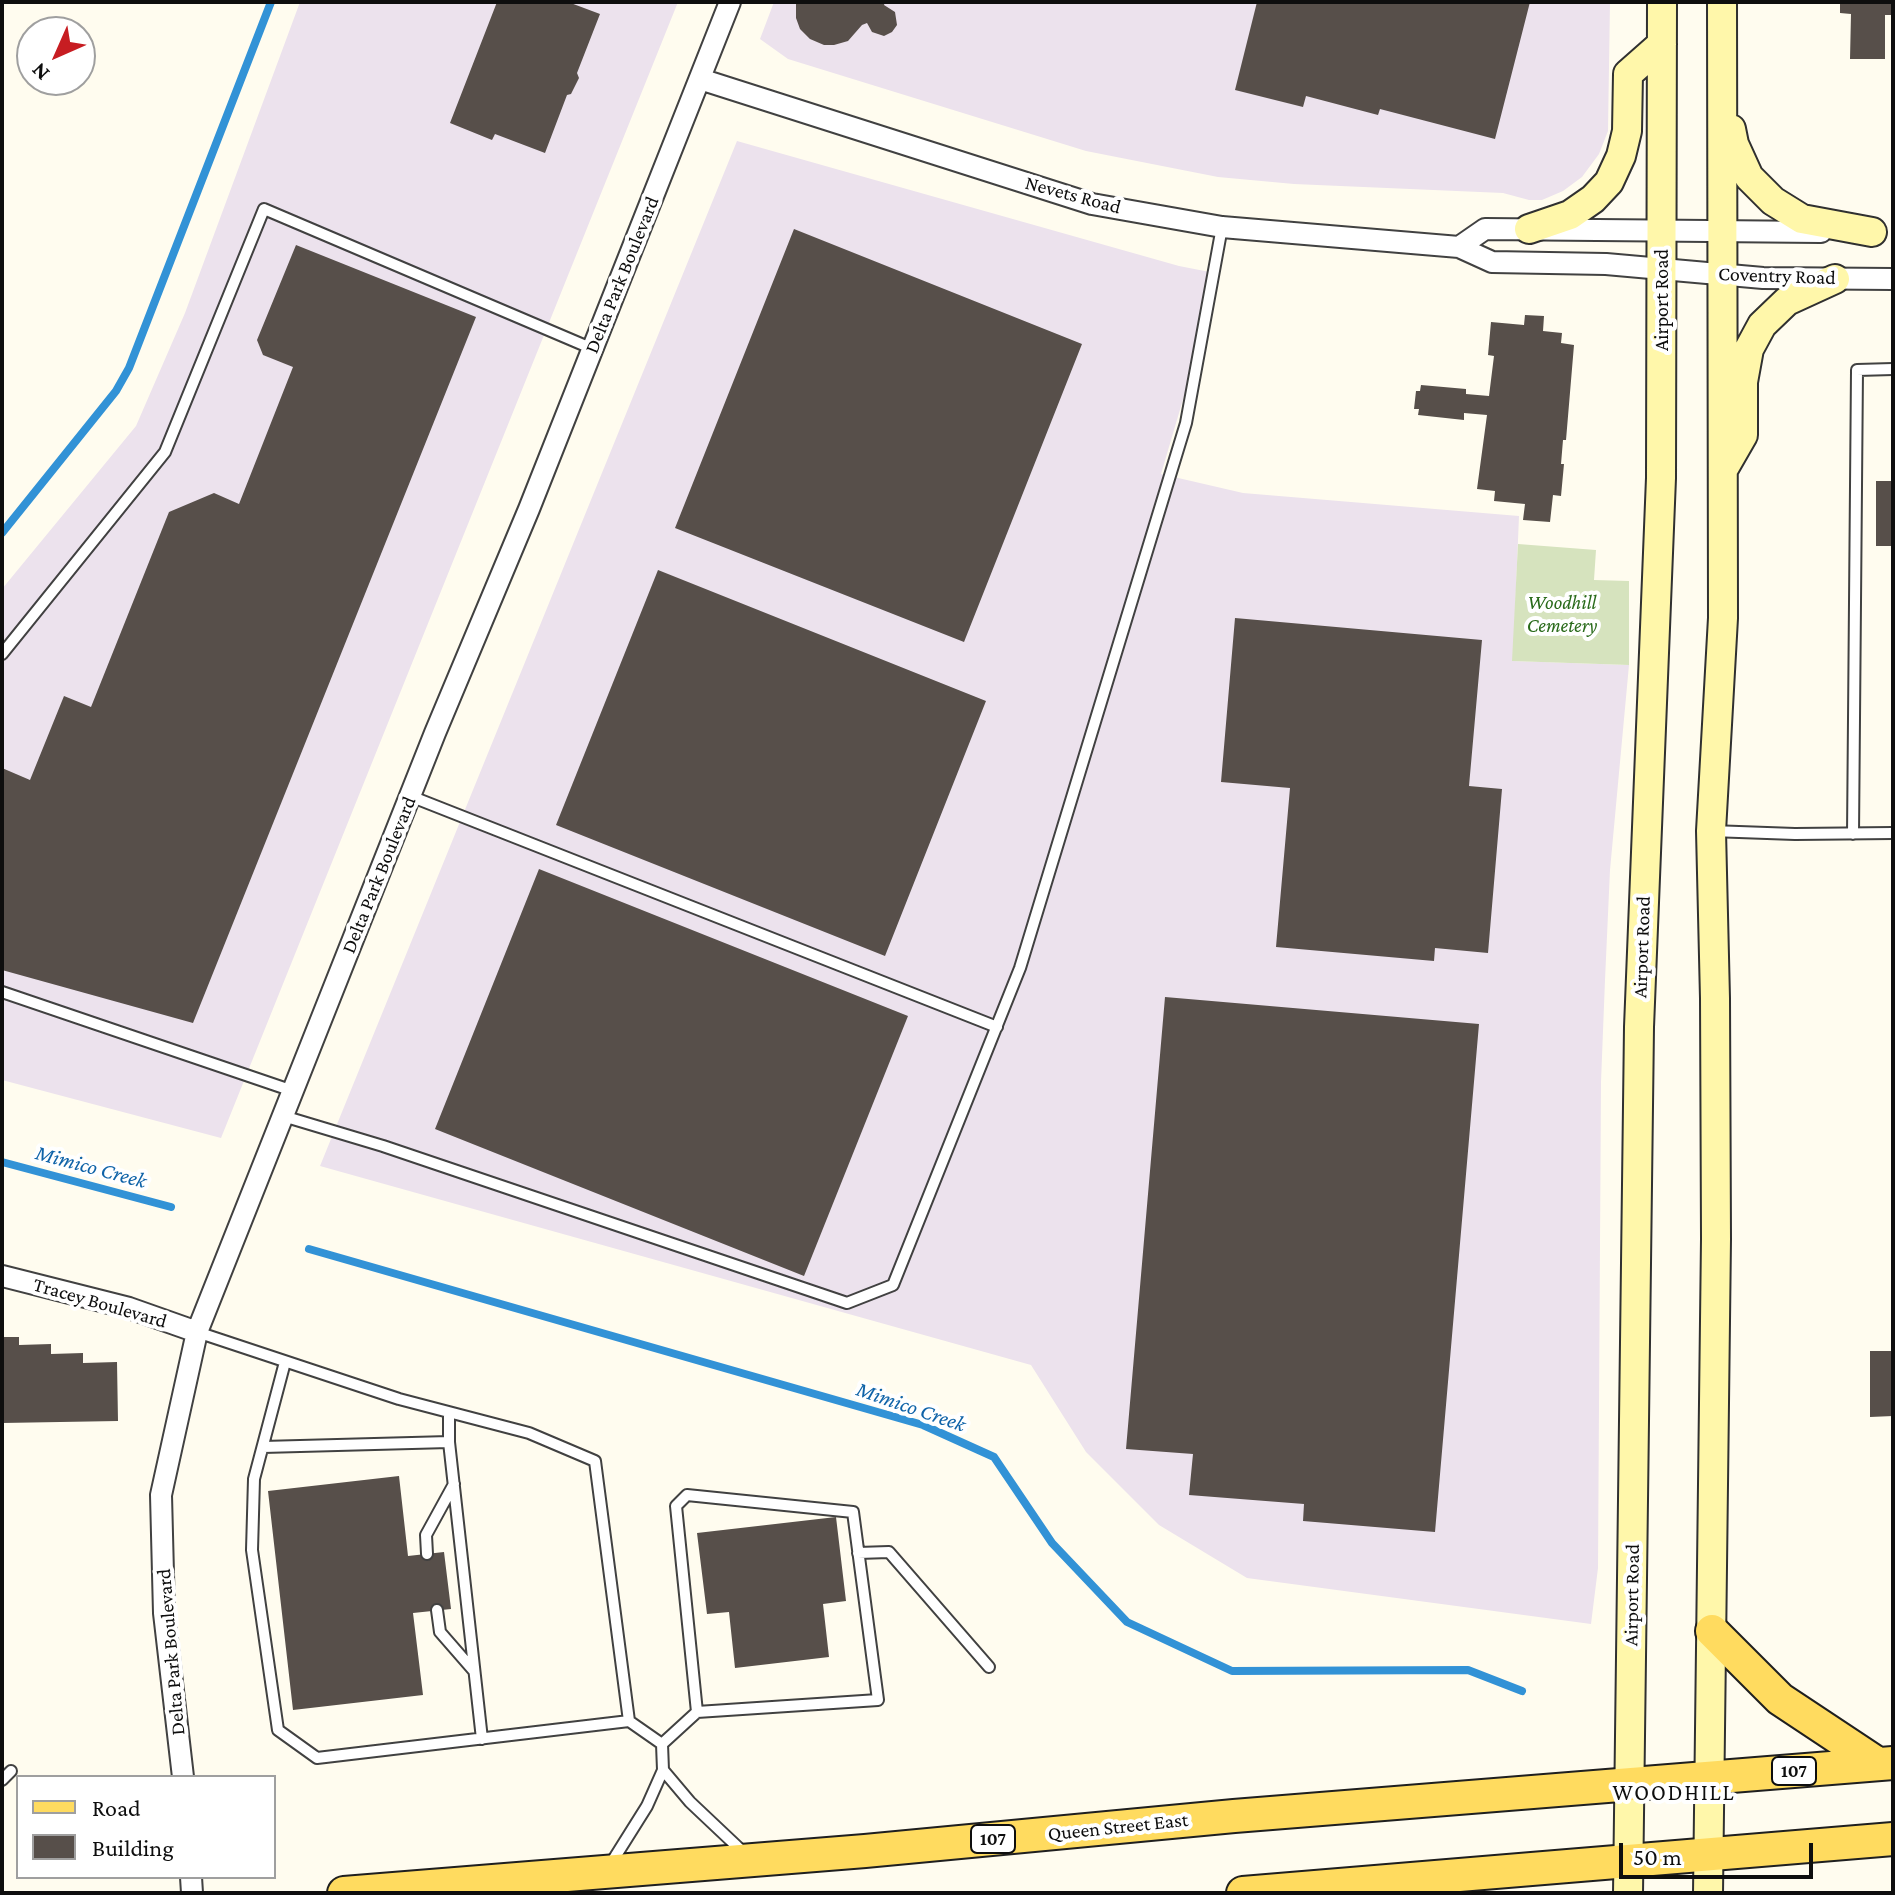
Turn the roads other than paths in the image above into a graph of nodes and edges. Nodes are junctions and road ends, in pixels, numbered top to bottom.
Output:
1 (730, 2) edge
2 (1662, 2) edge
3 (1722, 2) edge
4 (1662, 44) junction
5 (700, 79) junction
6 (1722, 79) junction
7 (1222, 227) junction
8 (1529, 229) junction
9 (1662, 230) junction
10 (1723, 231) junction
11 (1882, 232) edge
12 (1459, 247) junction
13 (1662, 268) junction
14 (1722, 274) junction
15 (1835, 279) junction
16 (1893, 279) edge
17 (593, 349) junction
18 (1893, 369) edge
19 (1723, 469) junction
20 (2, 654) edge
21 (410, 796) junction
22 (1711, 831) junction
23 (1893, 833) edge
24 (1853, 834) junction
25 (2, 992) edge
26 (997, 1027) junction
27 (293, 1091) junction
28 (283, 1116) junction
29 (2, 1276) edge
30 (197, 1332) junction
31 (285, 1362) junction
32 (449, 1413) junction
33 (449, 1442) junction
34 (263, 1447) junction
35 (454, 1484) junction
36 (858, 1553) junction
37 (427, 1554) dead end
38 (437, 1610) dead end
39 (1712, 1631) junction
40 (989, 1667) dead end
41 (475, 1673) junction
42 (697, 1712) junction
43 (629, 1721) junction
44 (482, 1739) junction
45 (662, 1744) junction
46 (1886, 1763) edge
47 (663, 1770) junction
48 (11, 1771) dead end
49 (183, 1775) edge
50 (1710, 1778) junction
51 (2, 1780) edge
52 (1630, 1784) junction
53 (1893, 1839) edge
54 (1709, 1855) junction
55 (751, 1860) junction
56 (606, 1872) junction
57 (1470, 1875) junction
58 (1628, 1878) edge
59 (344, 1893) edge
60 (646, 1893) edge
61 (1243, 1893) edge
62 (1254, 1893) edge
63 (1501, 1893) edge
64 (1708, 1893) edge

1 - 5 street, Delta Park Boulevard
2 - 4 main road, Airport Road
3 - 6 main road
4 - 8 main road
4 - 9 main road, Airport Road
5 - 7 street, Nevets Road
5 - 17 street, Delta Park Boulevard
6 - 10 main road
6 - 11 main road
7 - 12 street, Nevets Road
7 - 26 lane
8 - 9 street
8 - 12 street
9 - 10 street
9 - 13 main road, Airport Road
10 - 11 street
10 - 14 main road
12 - 13 street, Nevets Road
13 - 14 street, Coventry Road
13 - 52 main road, Airport Road
14 - 15 street, Coventry Road
14 - 19 main road
15 - 16 street, Coventry Road
15 - 19 main road
17 - 20 lane
17 - 21 street, Delta Park Boulevard
18 - 24 lane
19 - 22 main road
21 - 26 lane
21 - 27 street, Delta Park Boulevard
22 - 24 lane
22 - 39 main road
23 - 24 lane
25 - 27 lane
26 - 28 lane
27 - 28 street, Delta Park Boulevard
28 - 30 street, Delta Park Boulevard
29 - 30 street, Tracey Boulevard
30 - 31 lane
30 - 49 street, Delta Park Boulevard
31 - 32 lane
31 - 34 lane
32 - 33 lane
32 - 43 lane
33 - 34 lane
33 - 35 lane
34 - 44 lane
35 - 37 lane
35 - 41 lane
36 - 40 lane
36 - 42 lane
36 - 42 lane
38 - 41 lane
39 - 46 main road
39 - 50 main road
41 - 44 lane
42 - 45 lane
43 - 44 lane
43 - 45 lane
45 - 47 lane
46 - 50 main road, Queen Street East / 107
47 - 55 lane
47 - 56 lane
48 - 51 lane
50 - 52 main road, Queen Street East / 107
50 - 54 main road
52 - 55 main road, Queen Street East / 107
52 - 58 main road, Airport Road
53 - 54 main road
54 - 58 main road
54 - 64 main road
55 - 56 main road, Queen Street East / 107
55 - 60 main road
56 - 59 main road, Queen Street East / 107
57 - 58 main road
57 - 62 main road
57 - 63 main road
61 - 62 main road

